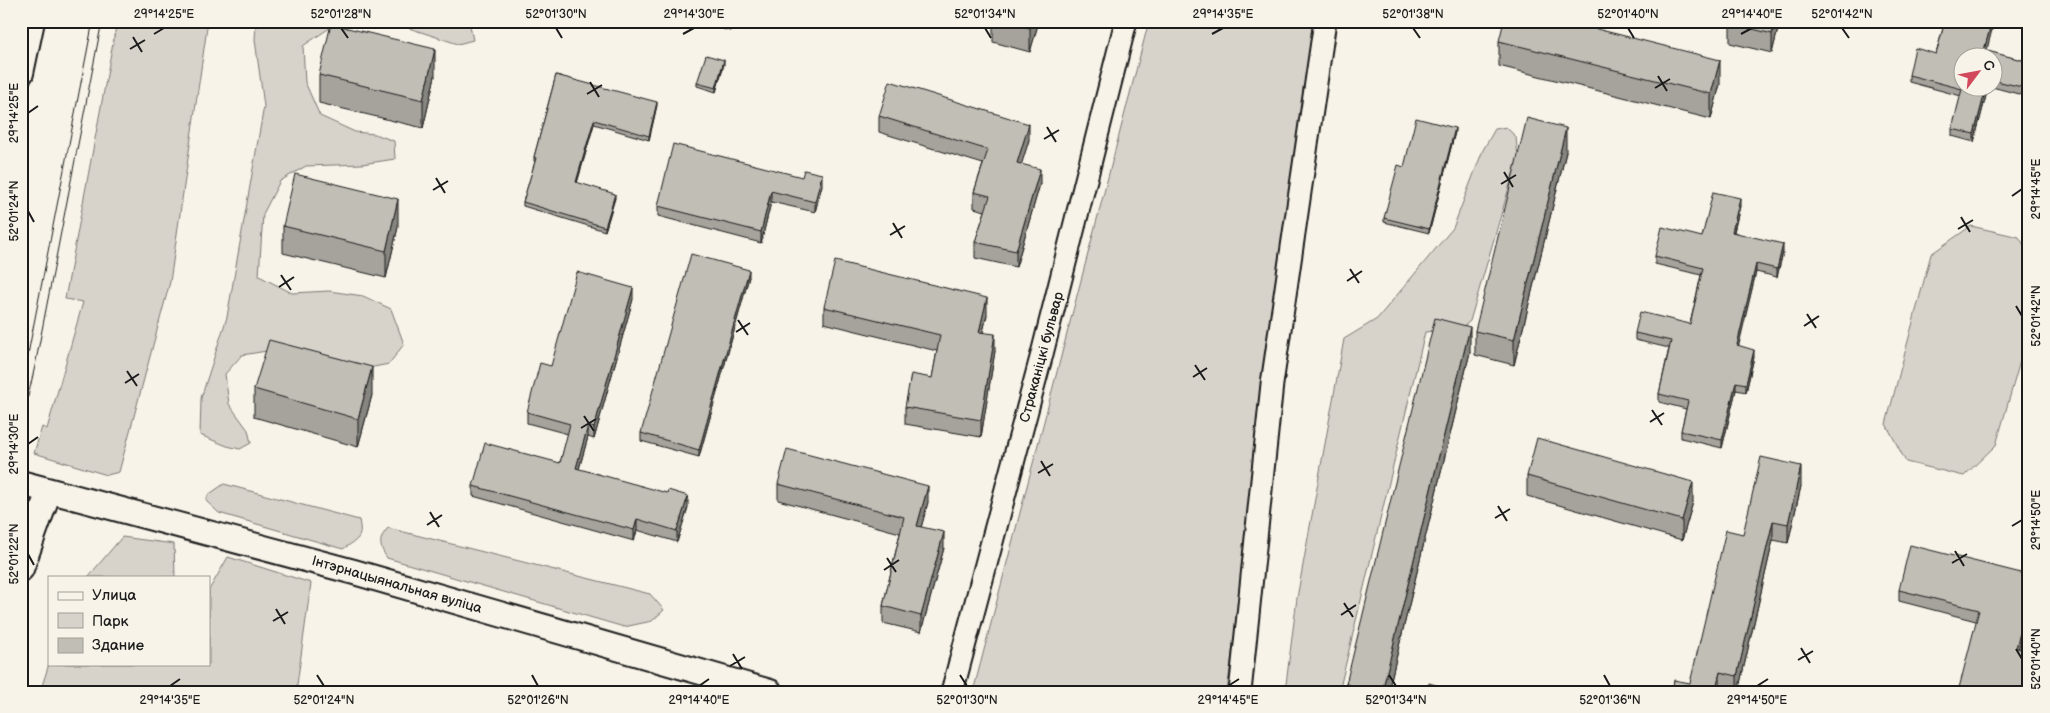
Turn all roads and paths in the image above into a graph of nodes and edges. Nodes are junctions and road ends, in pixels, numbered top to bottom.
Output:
1 (32, 21) edge
2 (1126, 21) edge
3 (1325, 21) edge
4 (21, 72) edge
5 (21, 483) edge
6 (49, 491) junction
7 (21, 569) edge
8 (770, 692) edge
9 (952, 692) edge
10 (1240, 692) edge

1 - 4 main road
2 - 9 street, Страканіцкі бульвар
3 - 10 street
5 - 6 main road, Інтэрнацыянальная вуліца
6 - 7 main road
6 - 8 main road, Інтэрнацыянальная вуліца

